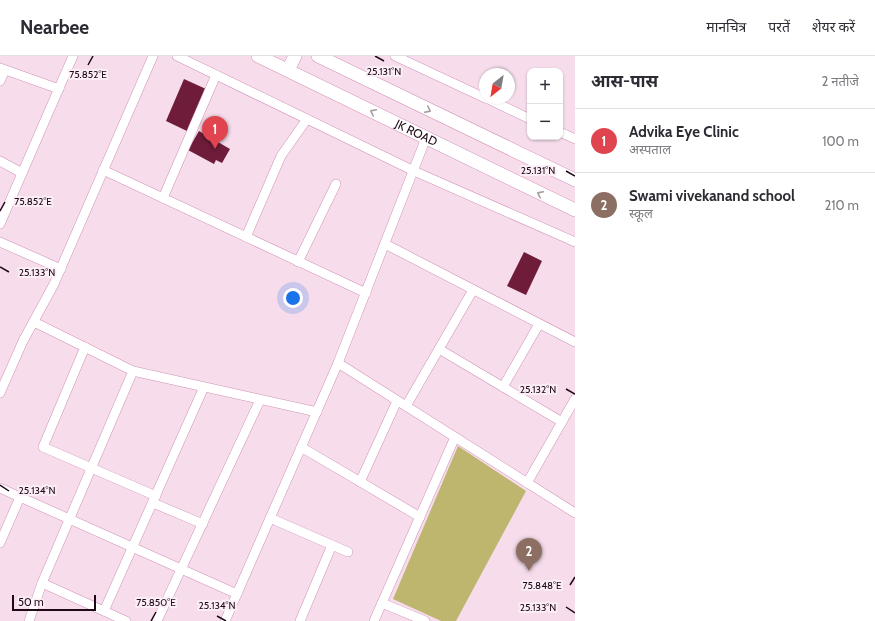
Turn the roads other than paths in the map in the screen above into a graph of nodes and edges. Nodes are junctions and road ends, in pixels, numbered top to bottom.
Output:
1 (74, 56) edge
2 (153, 56) edge
3 (177, 56) edge
4 (258, 56) edge
5 (295, 56) edge
6 (318, 56) edge
7 (395, 56) edge
8 (2, 69) edge
9 (288, 70) junction
10 (216, 75) junction
11 (0, 81) edge
12 (59, 89) junction
13 (479, 95) edge
14 (498, 104) edge
15 (527, 117) edge
16 (307, 119) junction
17 (563, 133) edge
18 (426, 138) junction
19 (575, 139) edge
20 (0, 161) edge
21 (103, 170) junction
22 (414, 171) junction
23 (22, 173) junction
24 (575, 180) edge
25 (336, 184) dead end
26 (163, 198) junction
27 (575, 210) edge
28 (0, 224) edge
29 (246, 237) junction
30 (0, 242) edge
31 (575, 242) edge
32 (385, 244) junction
33 (298, 262) junction
34 (61, 269) junction
35 (473, 290) junction
36 (366, 293) junction
37 (34, 322) junction
38 (539, 324) junction
39 (575, 342) edge
40 (85, 347) junction
41 (439, 349) junction
42 (338, 363) junction
43 (133, 371) junction
44 (204, 387) junction
45 (503, 387) junction
46 (1, 388) edge
47 (575, 399) edge
48 (260, 400) junction
49 (397, 401) junction
50 (406, 406) junction
51 (317, 412) junction
52 (562, 422) junction
53 (455, 437) junction
54 (301, 447) junction
55 (91, 468) junction
56 (360, 482) junction
57 (527, 483) junction
58 (0, 488) edge
59 (20, 497) junction
60 (154, 499) junction
61 (575, 513) edge
62 (420, 517) junction
63 (270, 518) junction
64 (69, 519) junction
65 (203, 524) junction
66 (0, 543) edge
67 (332, 545) junction
68 (132, 548) junction
69 (348, 552) dead end
70 (180, 569) junction
71 (42, 583) junction
72 (237, 594) junction
73 (382, 603) junction
74 (104, 611) junction
75 (302, 620) edge
76 (29, 621) edge
77 (126, 621) edge
78 (157, 621) edge
79 (225, 621) edge
80 (374, 621) edge
81 (425, 621) edge

1 - 12 street
2 - 21 street
3 - 10 street
4 - 9 street, JK ROAD
5 - 9 street
6 -> 24 street
7 - 13 street
8 - 11 street
8 - 12 street
18 -> 9 street, JK ROAD
10 - 16 street
10 - 26 street
12 - 23 street
14 - 15 street
16 - 22 street
16 - 29 street
17 - 19 street
18 - 22 street
27 -> 18 street, JK ROAD
20 - 23 street
21 - 26 street
21 - 34 street
22 - 31 street
22 - 32 street
23 - 28 street
25 - 33 street
26 - 29 street
29 - 33 street
30 - 34 street
32 - 35 street
32 - 36 street
33 - 36 street
34 - 37 street
35 - 38 street
35 - 41 street
36 - 42 street
37 - 40 street
37 - 46 street
38 - 39 street
38 - 45 street
40 - 43 street
40 - 55 street
41 - 45 street
41 - 50 street
42 - 49 street
42 - 51 street
43 - 44 street
43 - 55 street
44 - 48 street
44 - 60 street
45 - 52 street
47 - 52 street
48 - 51 street
48 - 65 street
49 - 50 street
49 - 56 street
50 - 53 street
51 - 54 street
52 - 57 street
53 - 57 street
53 - 62 street
54 - 56 street
54 - 63 street
55 - 60 street
55 - 64 street
56 - 62 street
57 - 61 street
58 - 59 street
59 - 64 street
59 - 66 street
60 - 65 street
60 - 68 street
62 - 73 street
63 - 67 street
63 - 72 street
64 - 68 street
64 - 71 street
65 - 70 street
67 - 69 street
67 - 75 street
68 - 70 street
68 - 74 street
70 - 72 street
70 - 78 street
71 - 74 street
71 - 76 street
72 - 79 street
73 - 80 street
73 - 81 street
74 - 77 street

